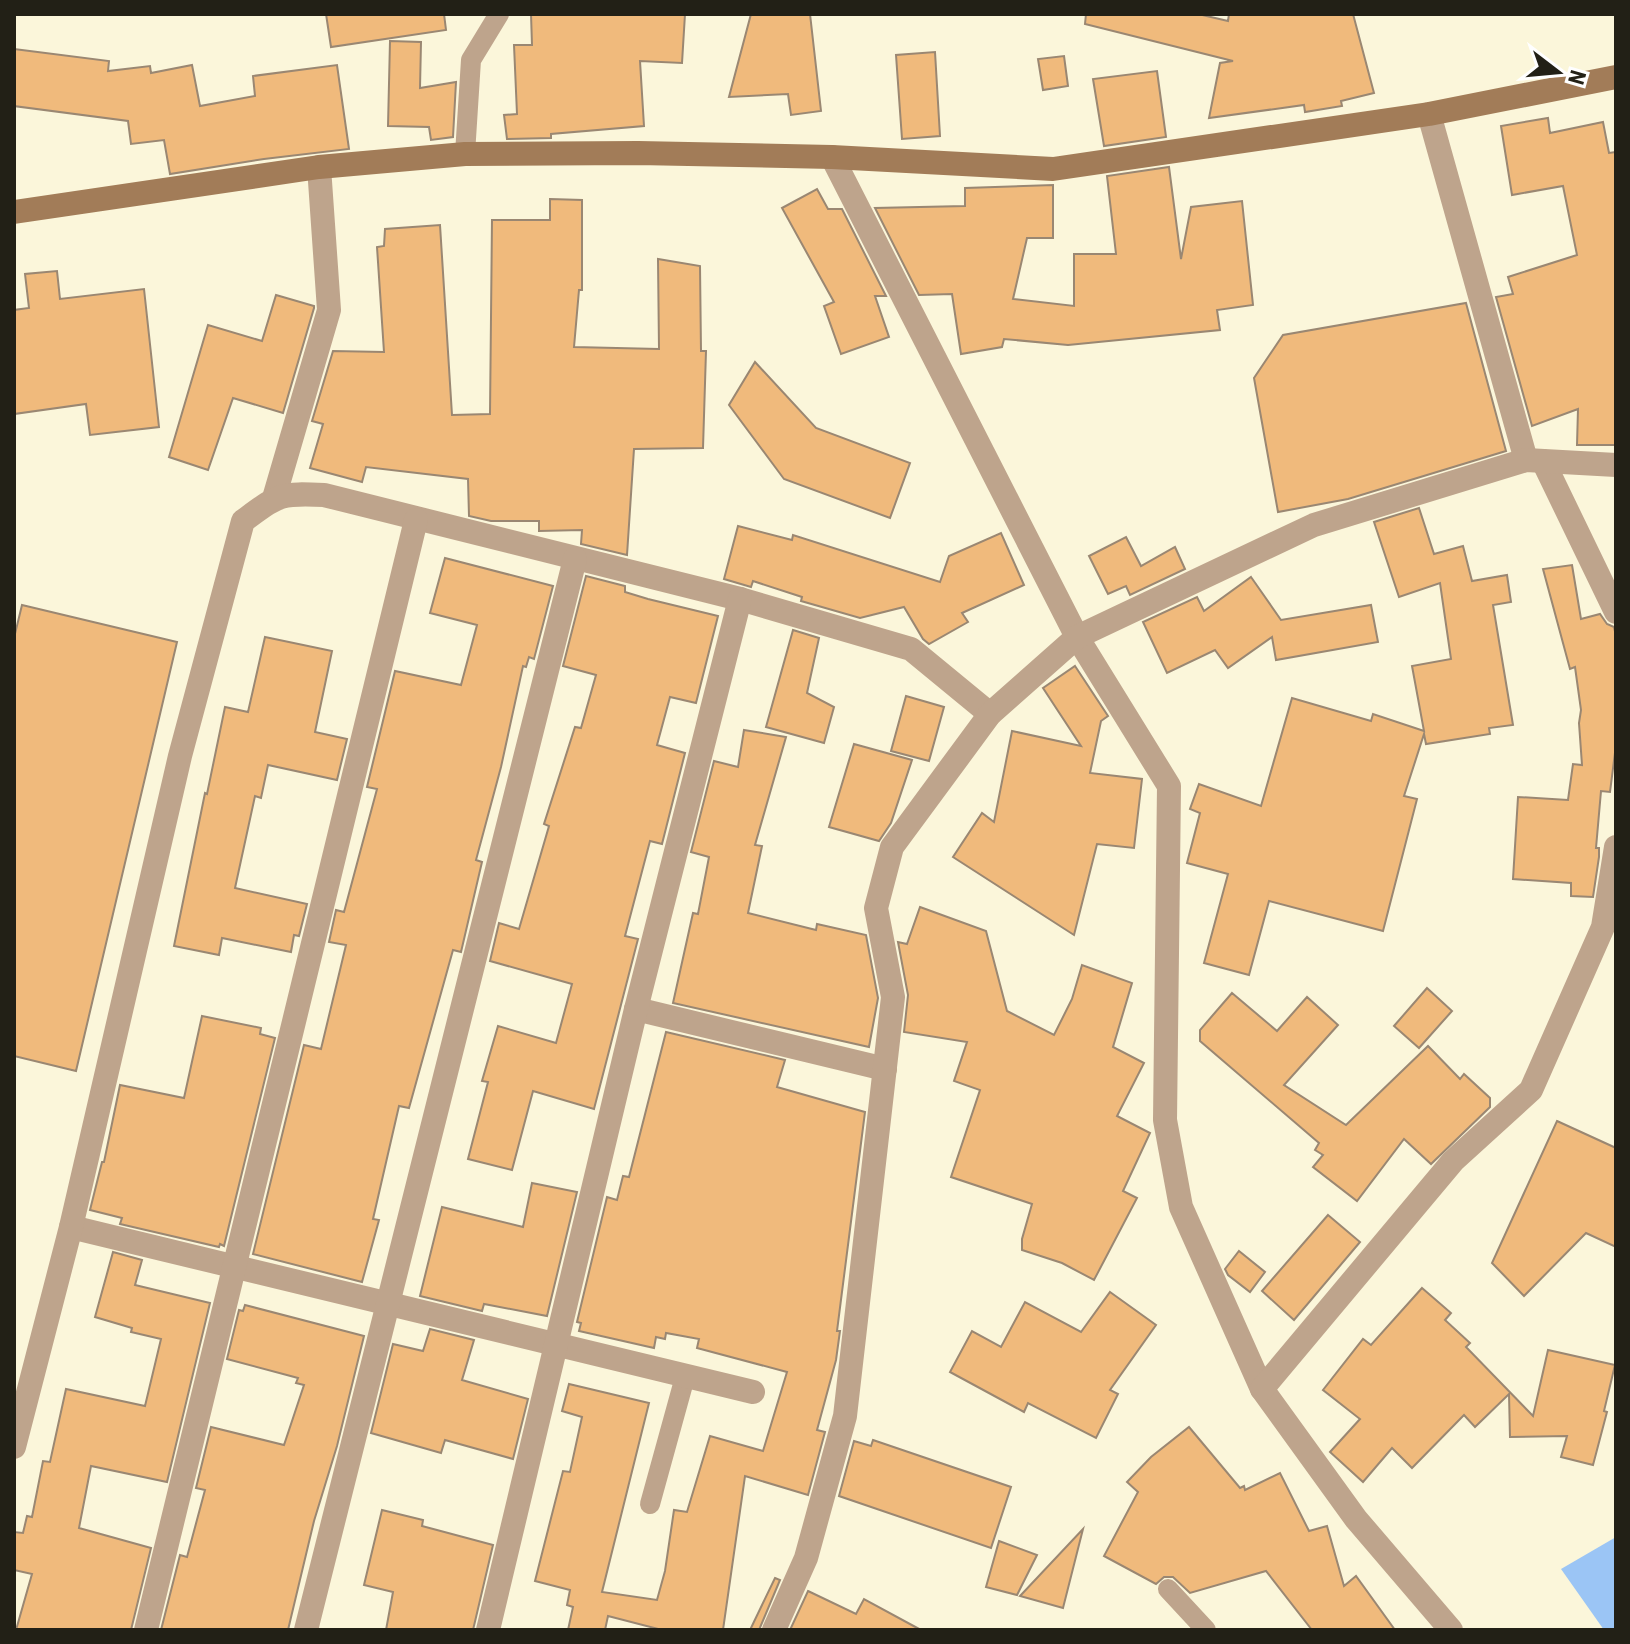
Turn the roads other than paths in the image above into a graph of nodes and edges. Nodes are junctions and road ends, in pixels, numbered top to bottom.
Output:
1 (499, 14) edge
2 (1616, 77) edge
3 (1429, 114) junction
4 (465, 154) junction
5 (832, 157) junction
6 (319, 167) junction
7 (14, 212) edge
8 (1534, 460) junction
9 (1616, 465) edge
10 (274, 498) junction
11 (416, 520) junction
12 (575, 559) junction
13 (740, 599) junction
14 (1616, 612) edge
15 (1077, 637) junction
16 (990, 714) junction
17 (1616, 847) edge
18 (636, 1009) junction
19 (885, 1069) junction
20 (71, 1227) junction
21 (235, 1267) junction
22 (389, 1305) junction
23 (556, 1346) junction
24 (685, 1377) junction
25 (1262, 1389) junction
26 (753, 1392) dead end
27 (14, 1447) edge
28 (650, 1504) dead end
29 (1168, 1589) dead end
30 (146, 1630) edge
31 (306, 1630) edge
32 (488, 1630) edge
33 (774, 1630) edge
34 (1206, 1630) edge
35 (1451, 1630) edge

1 - 4 lane
2 - 3 street
3 - 5 street
3 - 8 street
4 - 5 street
4 - 6 street
5 - 15 street
6 - 7 street
6 - 10 street
8 - 9 street
8 - 14 street
8 - 15 street
10 - 11 street
10 - 20 street
11 - 12 street
11 - 21 street
12 - 13 street
12 - 22 street
13 - 16 street
13 - 18 street
15 - 16 street
15 - 25 street
16 - 19 street
17 - 25 street
18 - 19 street
18 - 23 street
19 - 33 street
20 - 21 street
20 - 27 street
21 - 22 street
21 - 30 street
22 - 23 street
22 - 31 street
23 - 24 street
23 - 32 street
24 - 26 street
24 - 28 lane
25 - 35 street
29 - 34 lane

